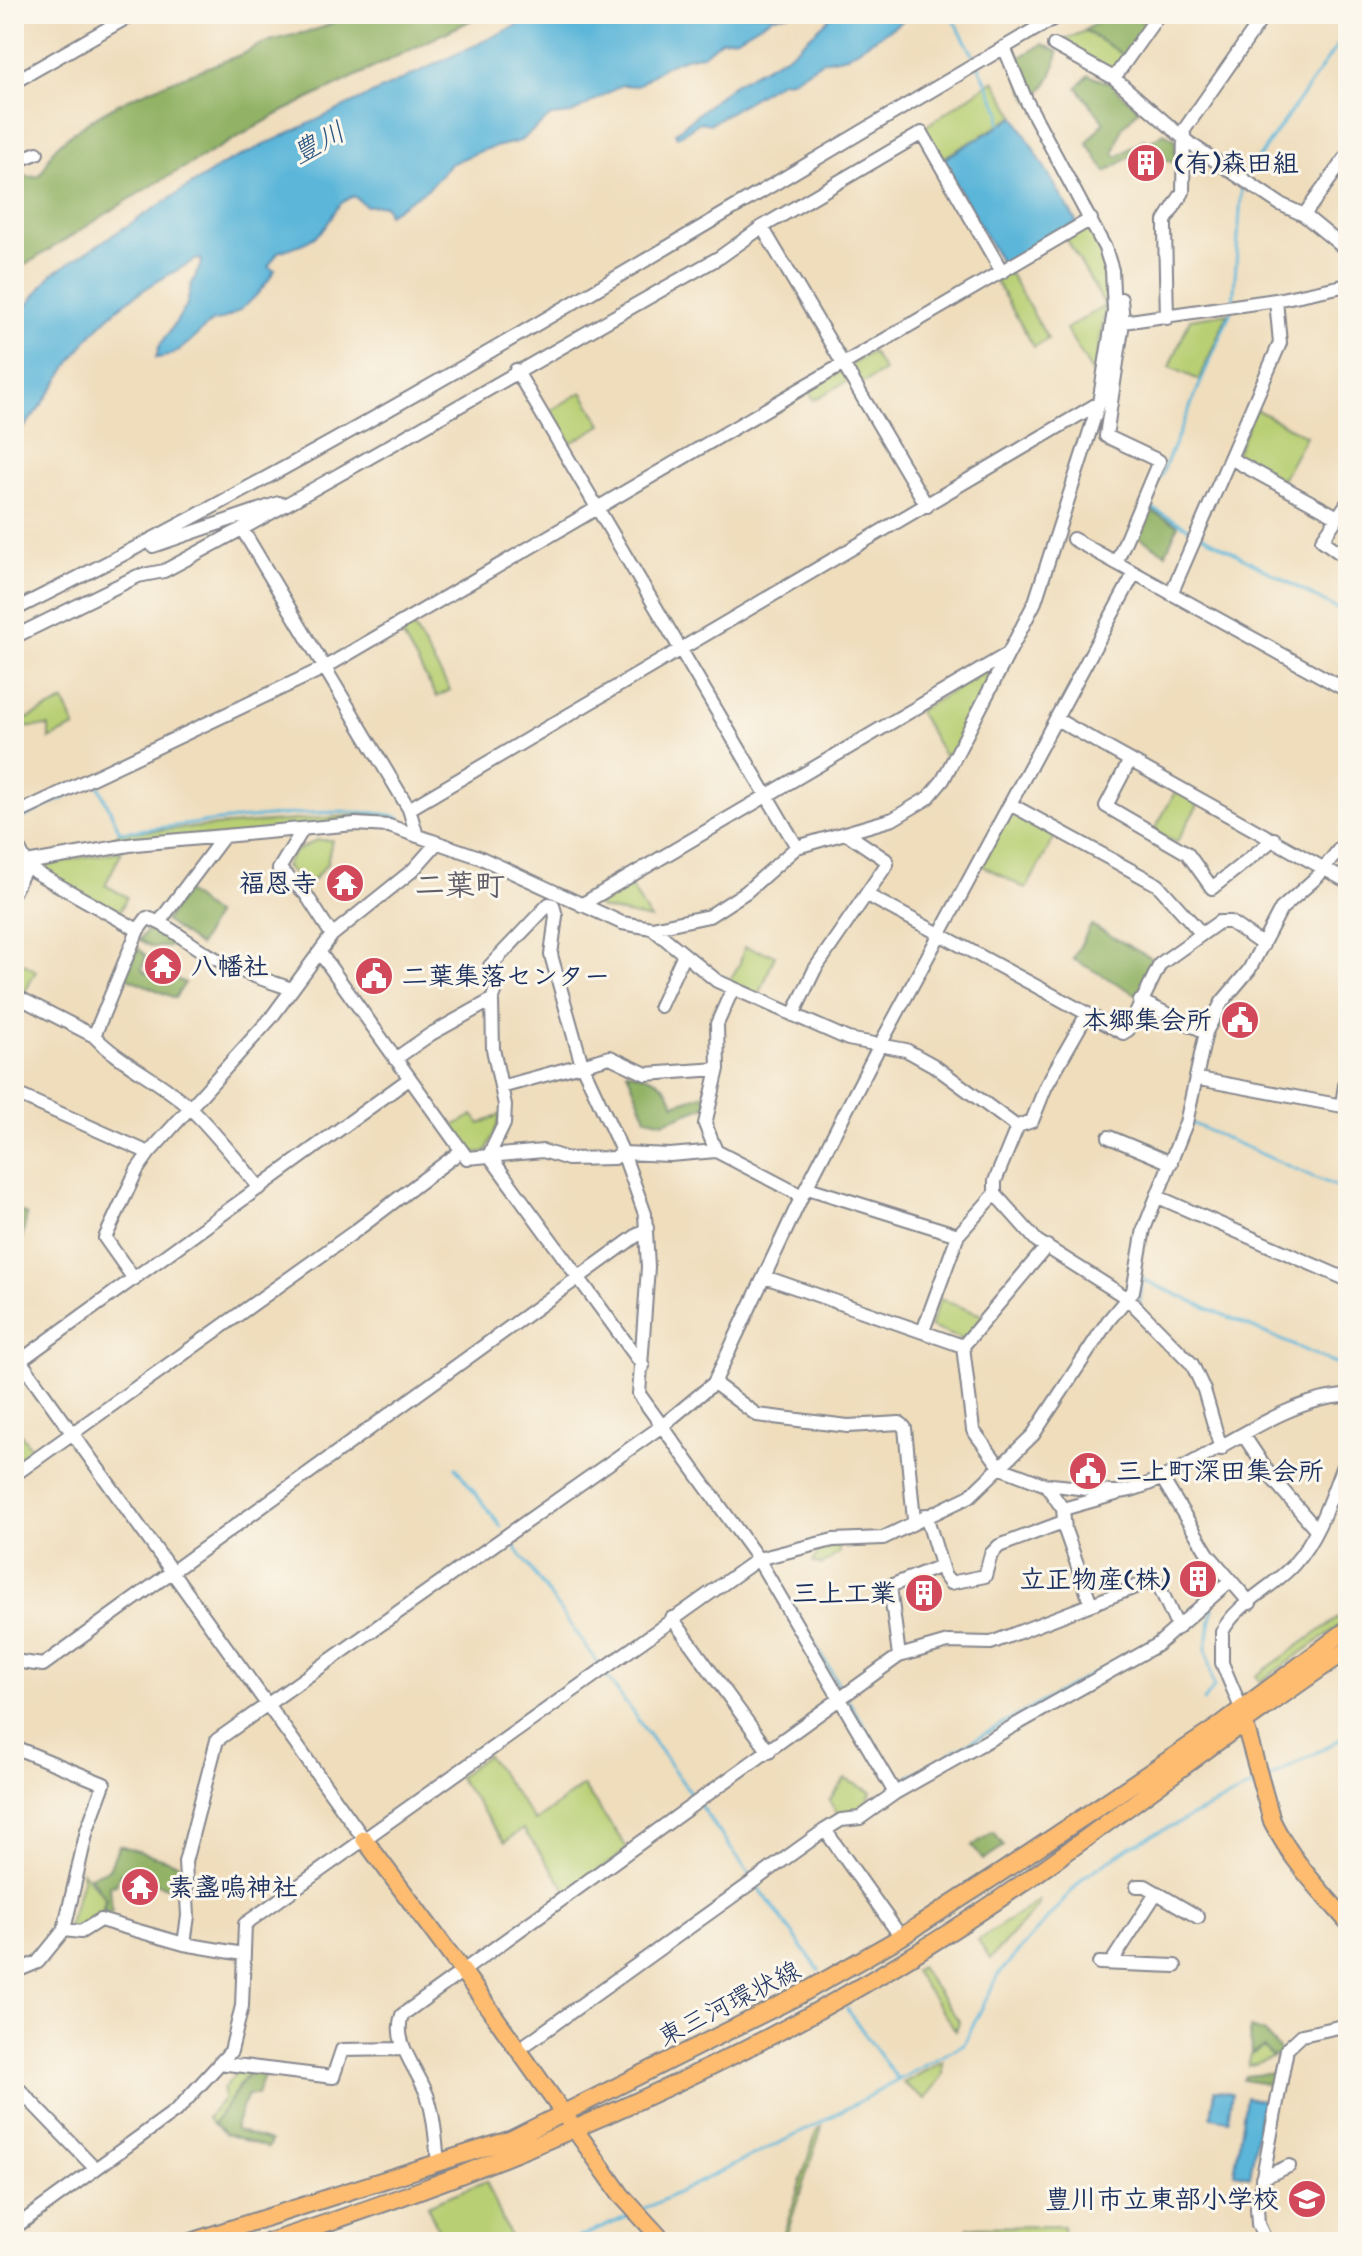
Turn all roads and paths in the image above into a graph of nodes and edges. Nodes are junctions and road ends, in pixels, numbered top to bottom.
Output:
1 (133, 14) edge
2 (1061, 14) edge
3 (1159, 14) edge
4 (1265, 14) edge
5 (1054, 45) dead end
6 (1004, 47) junction
7 (1114, 78) junction
8 (14, 82) edge
9 (1182, 136) junction
10 (37, 153) dead end
11 (1348, 154) edge
12 (14, 162) edge
13 (1304, 215) junction
14 (1091, 219) junction
15 (762, 227) junction
16 (1348, 251) edge
17 (1112, 270) junction
18 (1002, 272) junction
19 (1348, 285) edge
20 (1276, 300) junction
21 (1167, 318) junction
22 (1123, 322) junction
23 (843, 365) junction
24 (516, 370) junction
25 (1099, 403) junction
26 (1230, 458) junction
27 (298, 497) junction
28 (1348, 502) edge
29 (927, 506) junction
30 (597, 509) junction
31 (1336, 516) junction
32 (242, 529) junction
33 (1073, 539) dead end
34 (138, 548) junction
35 (1348, 559) edge
36 (1116, 563) junction
37 (1134, 574) junction
38 (1171, 594) junction
39 (14, 610) edge
40 (14, 637) edge
41 (681, 650) junction
42 (1007, 655) junction
43 (324, 668) junction
44 (1348, 691) edge
45 (1056, 719) junction
46 (1130, 760) junction
47 (766, 796) junction
48 (1010, 804) junction
49 (409, 809) junction
50 (14, 815) edge
51 (303, 829) junction
52 (846, 833) junction
53 (224, 836) junction
54 (417, 836) junction
55 (14, 839) edge
56 (1274, 839) junction
57 (436, 844) junction
58 (1346, 846) edge
59 (797, 847) junction
60 (27, 865) junction
61 (1325, 866) junction
62 (1348, 882) edge
63 (14, 891) edge
64 (867, 895) junction
65 (581, 905) junction
66 (160, 921) junction
67 (652, 928) junction
68 (138, 930) junction
69 (939, 934) junction
70 (1202, 934) junction
71 (332, 935) junction
72 (1263, 945) junction
73 (320, 953) junction
74 (683, 956) junction
75 (733, 988) junction
76 (292, 989) junction
77 (14, 995) edge
78 (492, 1000) junction
79 (1140, 1001) junction
80 (660, 1006) dead end
81 (1087, 1014) junction
82 (793, 1015) junction
83 (1206, 1032) junction
84 (94, 1036) junction
85 (881, 1043) junction
86 (395, 1059) junction
87 (582, 1065) junction
88 (1348, 1065) edge
89 (718, 1069) junction
90 (409, 1079) junction
91 (1199, 1079) junction
92 (501, 1087) junction
93 (14, 1093) edge
94 (1345, 1106) edge
95 (190, 1107) junction
96 (1015, 1127) junction
97 (1109, 1137) dead end
98 (461, 1151) junction
99 (716, 1151) junction
100 (149, 1153) junction
101 (623, 1153) junction
102 (489, 1155) junction
103 (1171, 1163) junction
104 (260, 1188) junction
105 (805, 1192) junction
106 (995, 1194) junction
107 (1158, 1197) junction
108 (647, 1228) junction
109 (958, 1235) junction
110 (1047, 1246) junction
111 (578, 1277) junction
112 (765, 1277) junction
113 (134, 1279) junction
114 (1348, 1280) edge
115 (1127, 1298) junction
116 (923, 1331) junction
117 (963, 1346) junction
118 (16, 1359) edge
119 (643, 1366) junction
120 (714, 1383) junction
121 (1348, 1396) edge
122 (662, 1426) junction
123 (72, 1432) junction
124 (1244, 1436) junction
125 (1221, 1449) junction
126 (1348, 1453) edge
127 (1001, 1468) junction
128 (14, 1475) edge
129 (1163, 1480) junction
130 (1046, 1485) junction
131 (1127, 1491) junction
132 (1063, 1516) junction
133 (920, 1517) junction
134 (1316, 1529) junction
135 (758, 1559) junction
136 (941, 1566) junction
137 (172, 1572) junction
138 (1230, 1581) junction
139 (1250, 1603) junction
140 (1091, 1604) junction
141 (672, 1618) junction
142 (1178, 1628) junction
143 (1348, 1629) edge
144 (1348, 1650) edge
145 (899, 1656) junction
146 (14, 1661) edge
147 (841, 1700) junction
148 (268, 1705) junction
149 (1242, 1716) junction
150 (14, 1747) edge
151 (769, 1752) junction
152 (895, 1793) junction
153 (825, 1830) junction
154 (364, 1839) junction
155 (1137, 1886) dead end
156 (1155, 1895) junction
157 (1198, 1917) dead end
158 (1348, 1922) edge
159 (64, 1930) junction
160 (901, 1937) junction
161 (184, 1944) junction
162 (243, 1954) junction
163 (1175, 1966) dead end
164 (14, 1972) edge
165 (464, 1973) junction
166 (1348, 2025) edge
167 (403, 2049) junction
168 (518, 2050) junction
169 (219, 2063) junction
170 (14, 2084) edge
171 (562, 2114) junction
172 (574, 2131) junction
173 (438, 2164) junction
174 (1289, 2166) dead end
175 (95, 2168) junction
176 (1262, 2178) junction
177 (14, 2228) edge
178 (190, 2242) edge
179 (269, 2242) edge
180 (664, 2242) edge
181 (1266, 2242) edge

1 - 8 street
2 - 6 street
3 - 7 street
4 - 9 street
5 - 7 street
6 - 14 street
6 - 34 street
7 - 9 street
9 - 13 street
9 - 21 street
10 - 12 street
11 - 13 street
13 - 16 street
14 - 17 street
14 - 18 street
15 - 18 street
15 - 23 street
15 - 24 street
17 - 22 street
17 - 25 street
18 - 23 street
19 - 20 street
20 - 21 street
20 - 26 street
21 - 22 street
22 - 36 street
23 - 29 street
23 - 30 street
24 - 27 street
24 - 30 street
25 - 29 street
25 - 42 street
26 - 31 street
26 - 38 street
27 - 32 street
27 - 34 street
28 - 31 street
29 - 41 street
30 - 41 street
30 - 43 street
31 - 35 street
32 - 40 street
32 - 43 street
33 - 36 street
34 - 39 street
36 - 37 street
37 - 38 street
37 - 45 street
38 - 44 street
41 - 47 street
41 - 49 street
42 - 47 street
42 - 52 street
43 - 49 street
43 - 50 street
45 - 46 street
45 - 48 street
46 - 56 street
46 - 56 street
47 - 59 street
47 - 65 street
48 - 69 street
48 - 70 street
49 - 54 street
51 - 53 street
51 - 54 street
51 - 71 street
52 - 59 street
52 - 64 street
53 - 60 street
53 - 66 street
54 - 57 street
55 - 60 street
56 - 61 street
57 - 65 street
57 - 71 street
58 - 61 street
59 - 67 street
60 - 63 street
60 - 68 street
61 - 62 street
61 - 72 street
64 - 69 street
64 - 82 street
65 - 67 street
66 - 68 street
66 - 76 street
67 - 74 street
68 - 84 street
69 - 81 street
69 - 85 street
70 - 72 street
70 - 79 street
71 - 73 street
72 - 83 street
73 - 76 street
73 - 86 street
74 - 75 street
74 - 80 street
75 - 82 street
75 - 89 street
76 - 95 street
77 - 84 street
78 - 86 street
78 - 87 street
78 - 92 street
79 - 81 street
79 - 83 street
81 - 96 street
82 - 85 street
83 - 91 street
84 - 95 street
85 - 96 street
85 - 105 street
86 - 90 street
87 - 89 street
87 - 92 street
87 - 101 street
88 - 94 street
89 - 99 street
90 - 98 street
90 - 104 street
91 - 94 street
91 - 103 street
92 - 102 street
93 - 100 street
95 - 100 street
95 - 104 street
96 - 106 street
97 - 103 street
98 - 102 street
98 - 123 street
99 - 101 street
99 - 105 street
100 - 113 street
101 - 102 street
101 - 108 street
102 - 111 street
103 - 107 street
104 - 113 street
105 - 109 street
105 - 112 street
106 - 109 street
106 - 110 street
107 - 114 street
107 - 115 street
108 - 111 street
108 - 119 street
109 - 116 street
110 - 115 street
110 - 117 street
111 - 119 street
111 - 137 street
112 - 116 street
112 - 120 street
113 - 118 street
115 - 125 street
115 - 127 street
116 - 117 street
117 - 127 street
118 - 123 street
119 - 122 street
120 - 122 street
120 - 133 street
121 - 124 street
122 - 135 street
122 - 148 street
123 - 128 street
123 - 137 street
124 - 125 street
124 - 134 street
125 - 129 street
126 - 134 street
127 - 130 street
127 - 133 street
129 - 131 street
129 - 138 street
130 - 131 street
130 - 132 street
131 - 132 street
132 - 136 street
132 - 140 street
133 - 135 street
133 - 136 street
134 - 139 street
135 - 141 street
135 - 147 street
136 - 145 street
137 - 146 street
137 - 148 street
138 - 139 street
138 - 142 street
139 - 149 street
140 - 142 street
140 - 145 street
141 - 151 street
141 - 154 street
142 - 152 street
143 - 149 main road, 東三河環状線
144 - 149 main road, 東三河環状線
145 - 147 street
147 - 151 street
147 - 152 street
148 - 154 street
148 - 161 street
149 - 158 main road
149 - 160 main road, 東三河環状線
149 - 172 main road, 東三河環状線
150 - 159 street
151 - 165 street
152 - 153 street
153 - 160 street
153 - 168 street
154 - 162 street
154 - 165 main road
155 - 156 street
156 - 157 street
156 - 163 street
159 - 161 street
159 - 164 street
160 - 171 main road, 東三河環状線
161 - 162 street
162 - 169 street
165 - 167 street
165 - 168 main road
166 - 176 street
167 - 169 street
167 - 173 street
168 - 171 main road
169 - 175 street
170 - 175 street
171 - 172 main road
171 - 173 main road, 東三河環状線
172 - 179 main road, 東三河環状線
172 - 180 main road
173 - 178 main road, 東三河環状線
174 - 176 street
175 - 177 street
176 - 181 street

